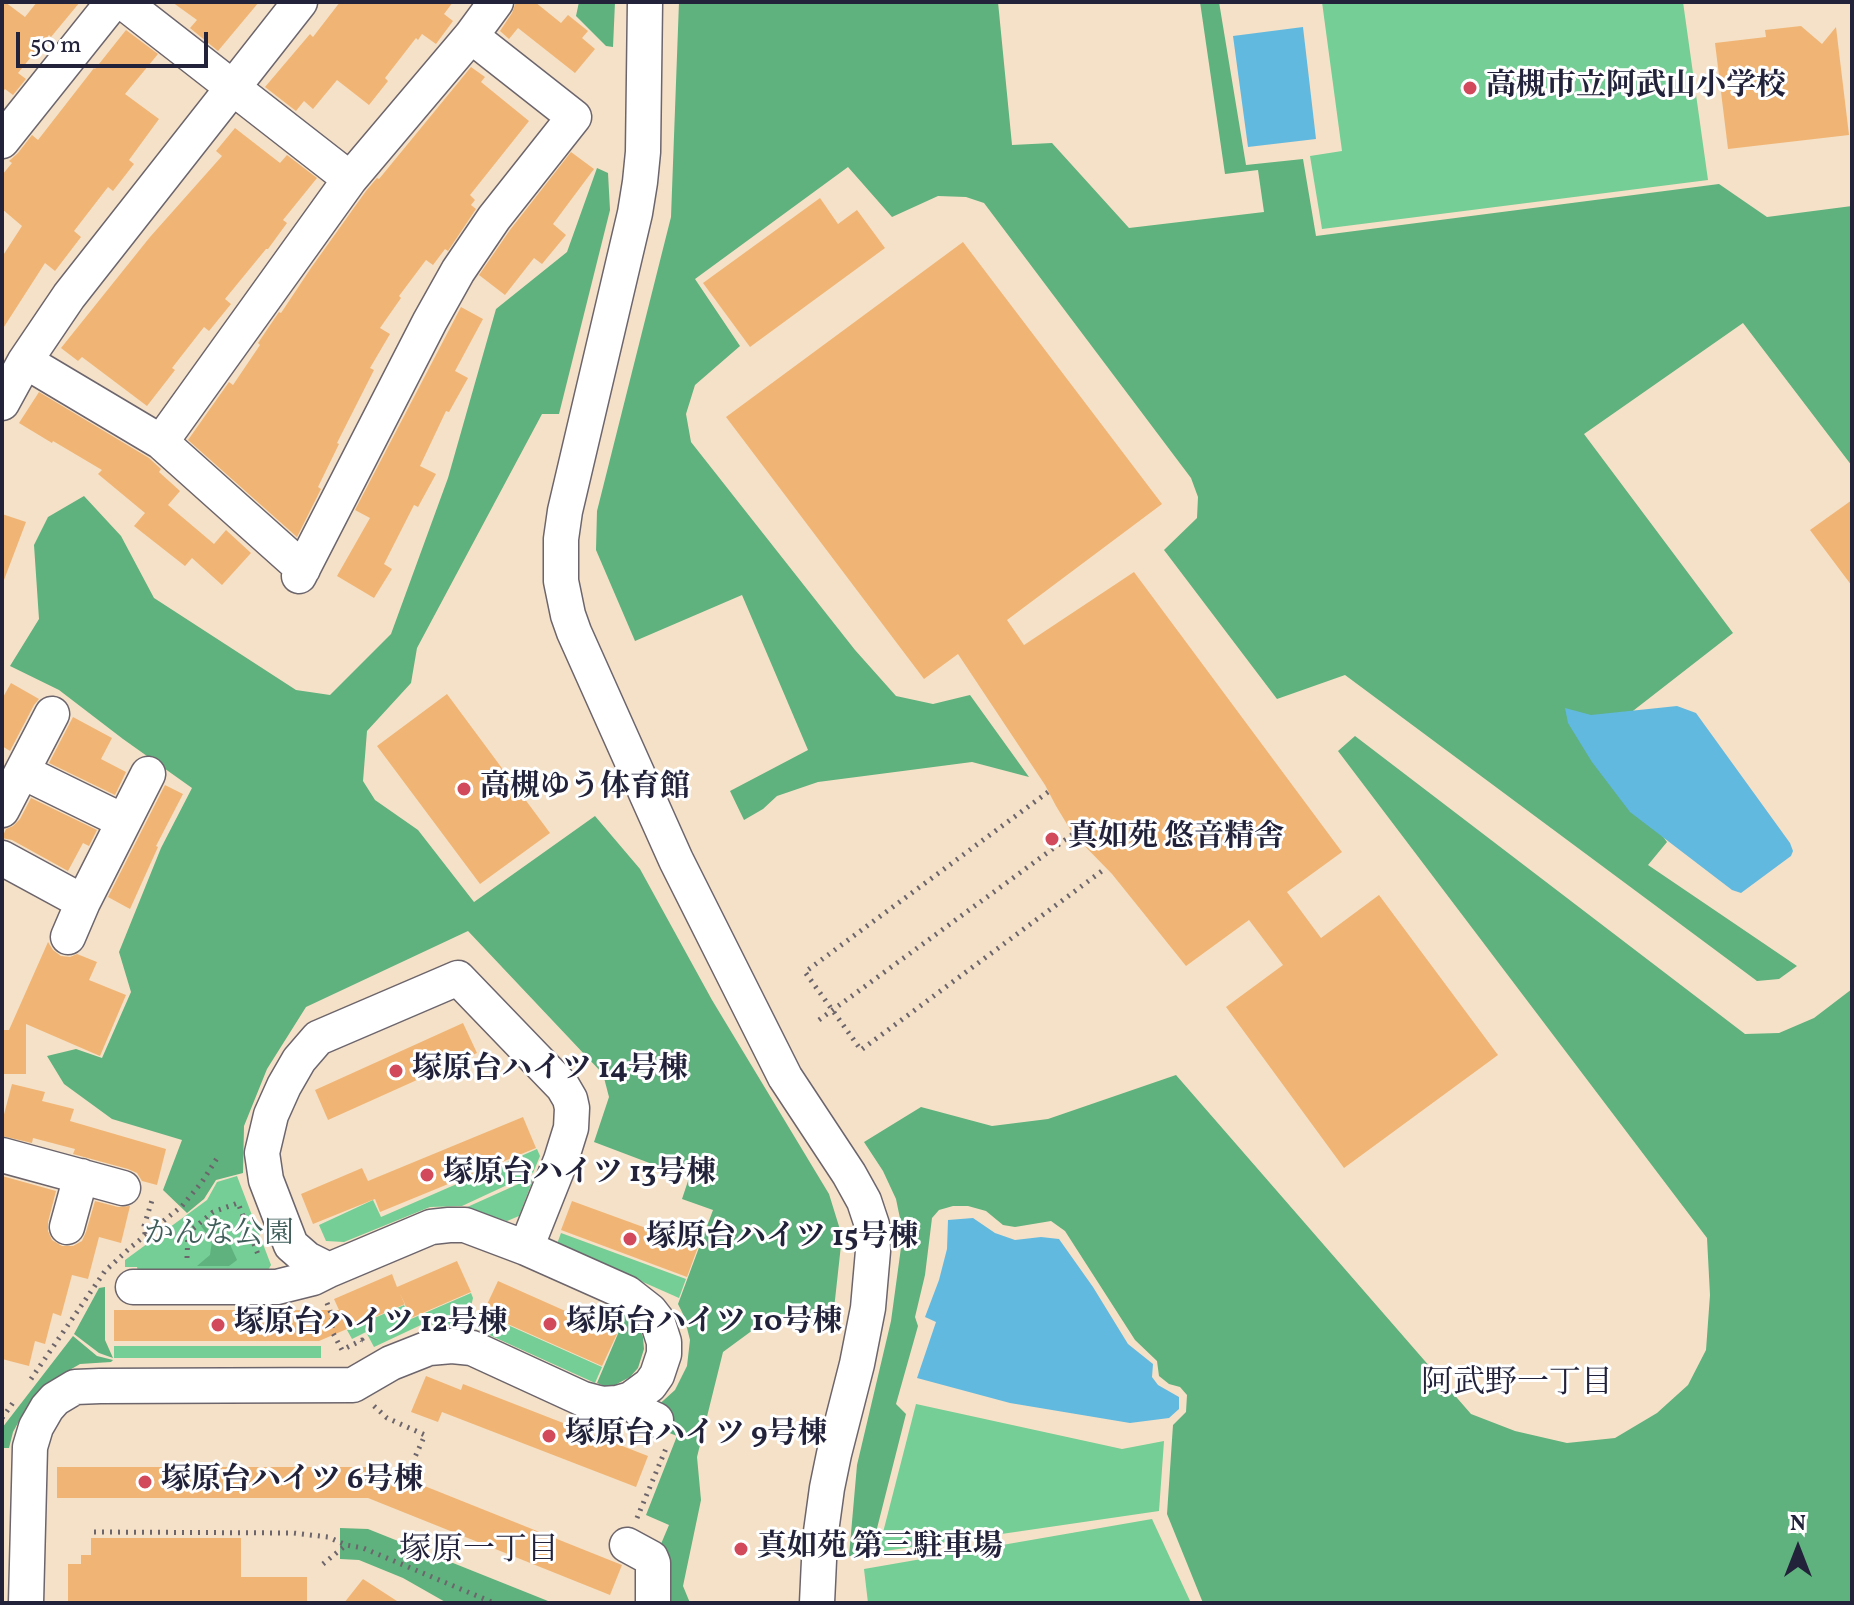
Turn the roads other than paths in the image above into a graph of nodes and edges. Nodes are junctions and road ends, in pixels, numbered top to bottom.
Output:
1 (113, 2) edge
2 (123, 2) edge
3 (300, 2) edge
4 (496, 2) edge
5 (645, 2) edge
6 (471, 36) junction
7 (232, 88) junction
8 (2, 141) edge
9 (350, 179) junction
10 (25, 361) junction
11 (2, 403) edge
12 (161, 442) junction
13 (52, 714) dead end
14 (23, 772) junction
15 (148, 774) dead end
16 (2, 810) edge
17 (123, 821) junction
18 (2, 858) edge
19 (83, 902) junction
20 (68, 937) dead end
21 (2, 1155) edge
22 (81, 1176) junction
23 (123, 1188) dead end
24 (67, 1227) dead end
25 (526, 1248) junction
26 (329, 1270) junction
27 (124, 1282) dead end
28 (629, 1539) road end
29 (26, 1603) edge
30 (653, 1603) edge
31 (817, 1603) edge

1 - 8 street
2 - 7 street
3 - 7 street
4 - 6 street
5 - 31 street
6 - 9 street
6 - 12 street
7 - 9 street
7 - 10 street
9 - 12 street
10 - 11 street
10 - 12 street
13 - 14 street
14 - 16 street
14 - 17 street
15 - 17 street
17 - 19 street
18 - 19 street
19 - 20 street
21 - 22 street
22 - 23 street
22 - 24 street
25 - 26 street
25 - 26 street
25 - 29 street
26 - 27 street
28 - 30 street

